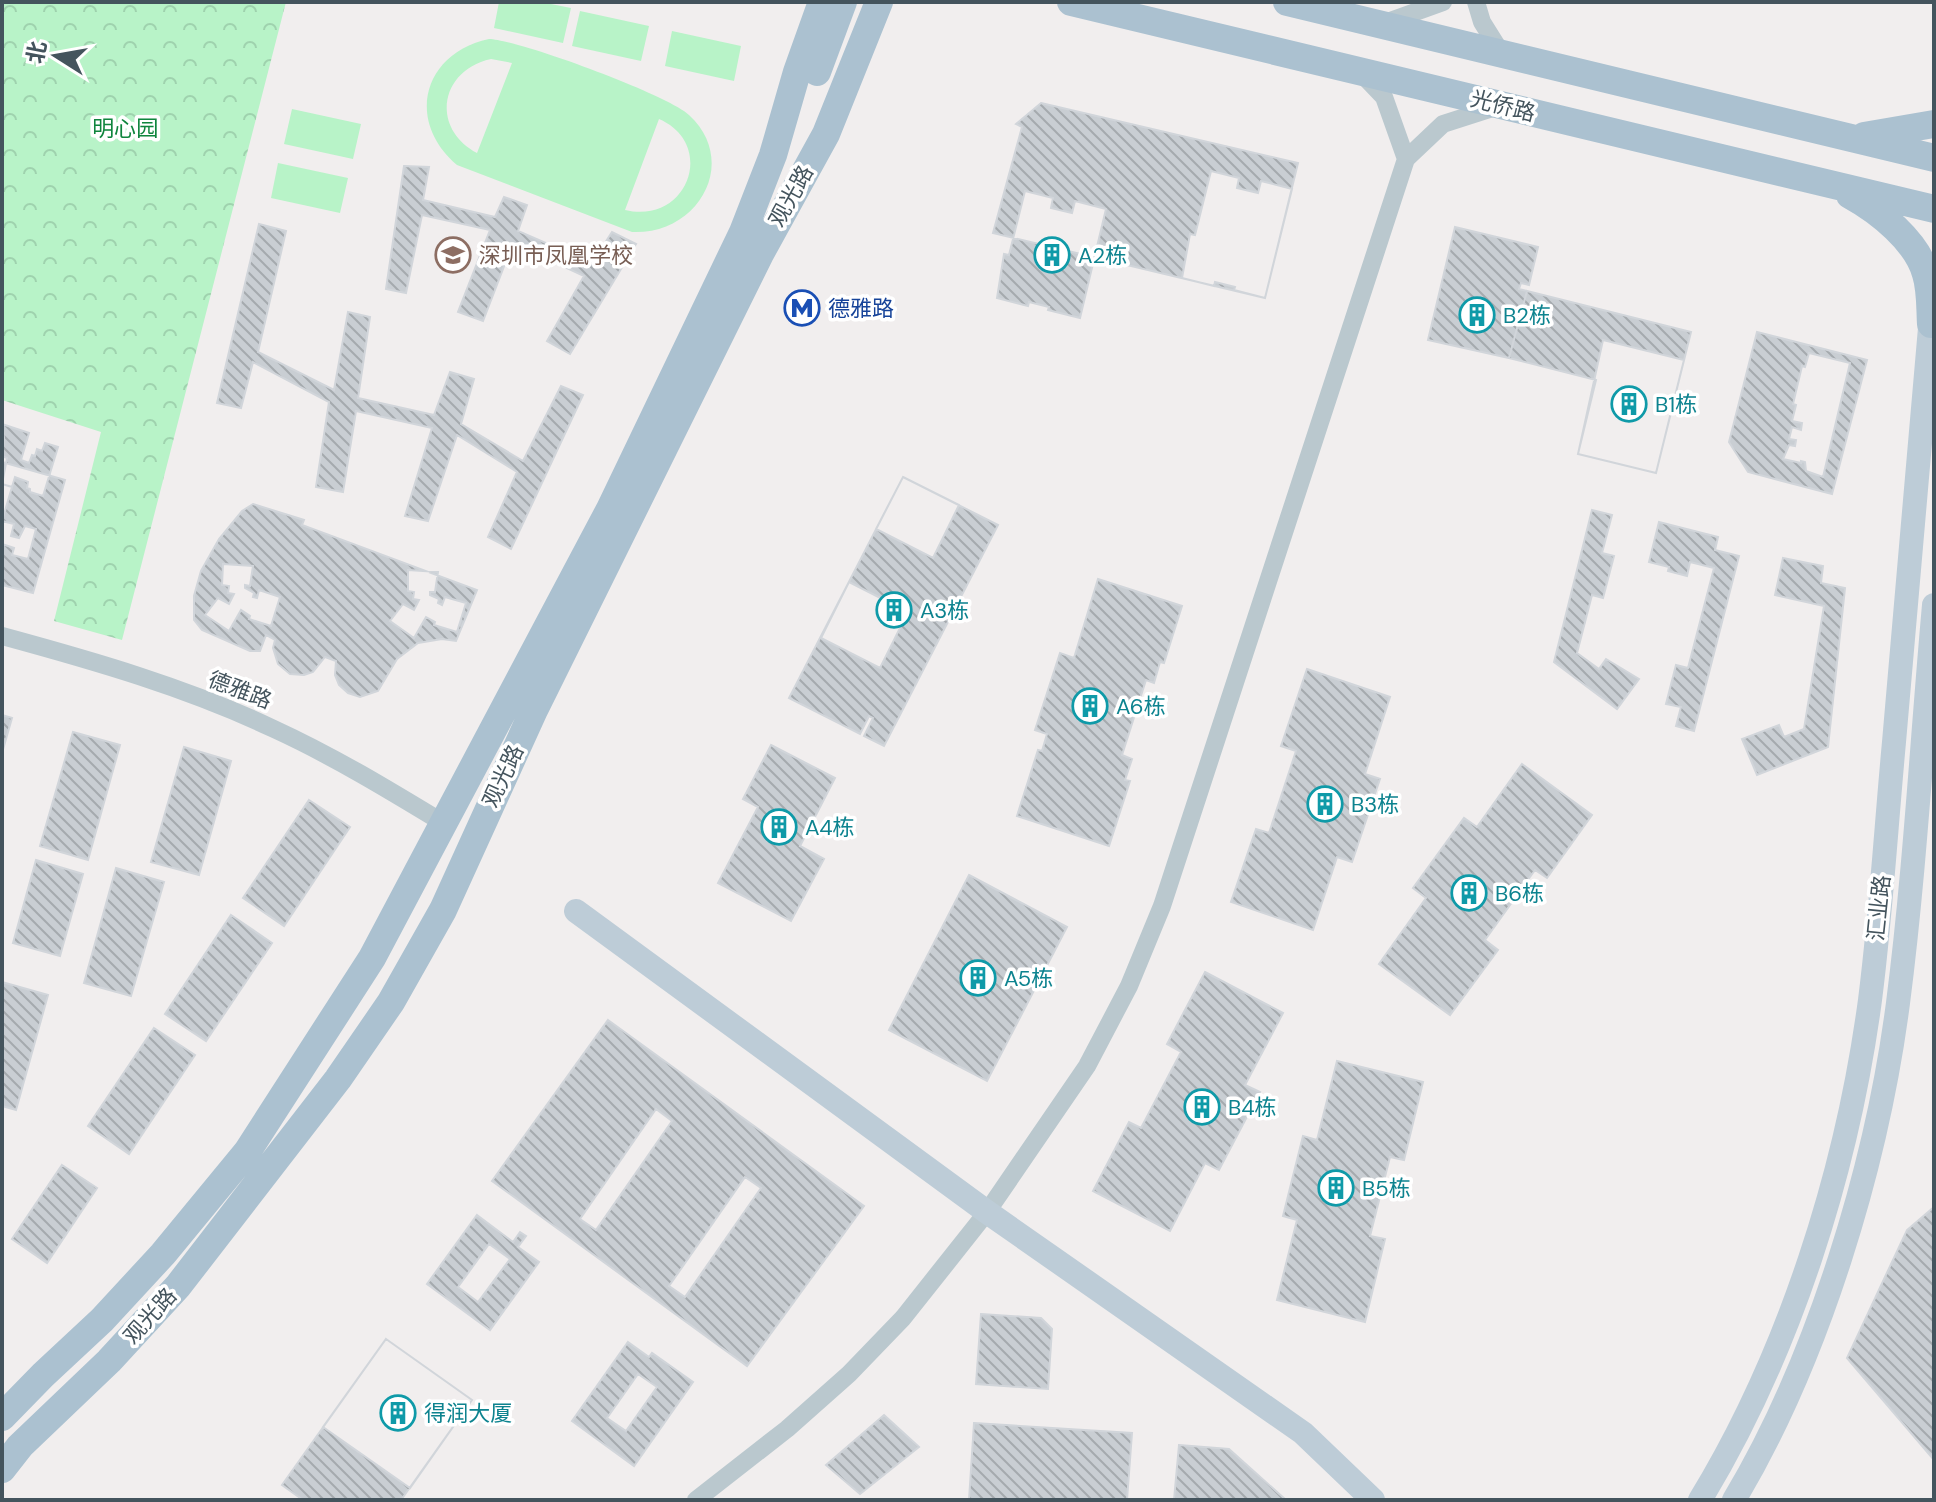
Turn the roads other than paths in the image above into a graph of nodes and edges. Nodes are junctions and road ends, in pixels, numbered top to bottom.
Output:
1 (822, 2) edge
2 (843, 2) edge
3 (879, 2) edge
4 (1071, 2) edge
5 (1287, 2) edge
6 (1443, 2) edge
7 (1476, 2) edge
8 (1380, 24) junction
9 (1502, 54) junction
10 (1357, 69) junction
11 (1500, 106) junction
12 (1934, 124) edge
13 (1841, 136) junction
14 (1934, 158) edge
15 (1406, 159) junction
16 (1832, 185) junction
17 (1934, 209) edge
18 (774, 227) junction
19 (1934, 287) edge
20 (1931, 324) junction
21 (1934, 605) edge
22 (2, 636) edge
23 (445, 824) junction
24 (576, 911) dead end
25 (987, 1212) junction
26 (2, 1417) edge
27 (2, 1469) edge
28 (696, 1500) edge
29 (1373, 1500) edge
30 (1700, 1500) edge
31 (1734, 1500) edge

1 - 23 main road, 观光路
2 - 18 main road
3 - 18 main road, 观光路
4 - 10 main road, 光侨路
5 - 8 main road
6 - 8 street
7 - 9 street
8 - 9 main road
9 - 13 main road
10 - 11 main road, 光侨路
10 - 15 street
11 - 15 street
11 - 16 main road, 光侨路
12 - 13 main road
13 - 14 main road
15 - 25 street
16 - 17 main road, 光侨路
16 - 20 main road
18 - 27 main road, 观光路
19 - 20 street, 汇业路
20 - 30 street, 汇业路
21 - 31 street, 汇业路
22 - 23 street, 德雅路
23 - 26 main road, 观光路
24 - 25 street
25 - 28 street
25 - 29 street

